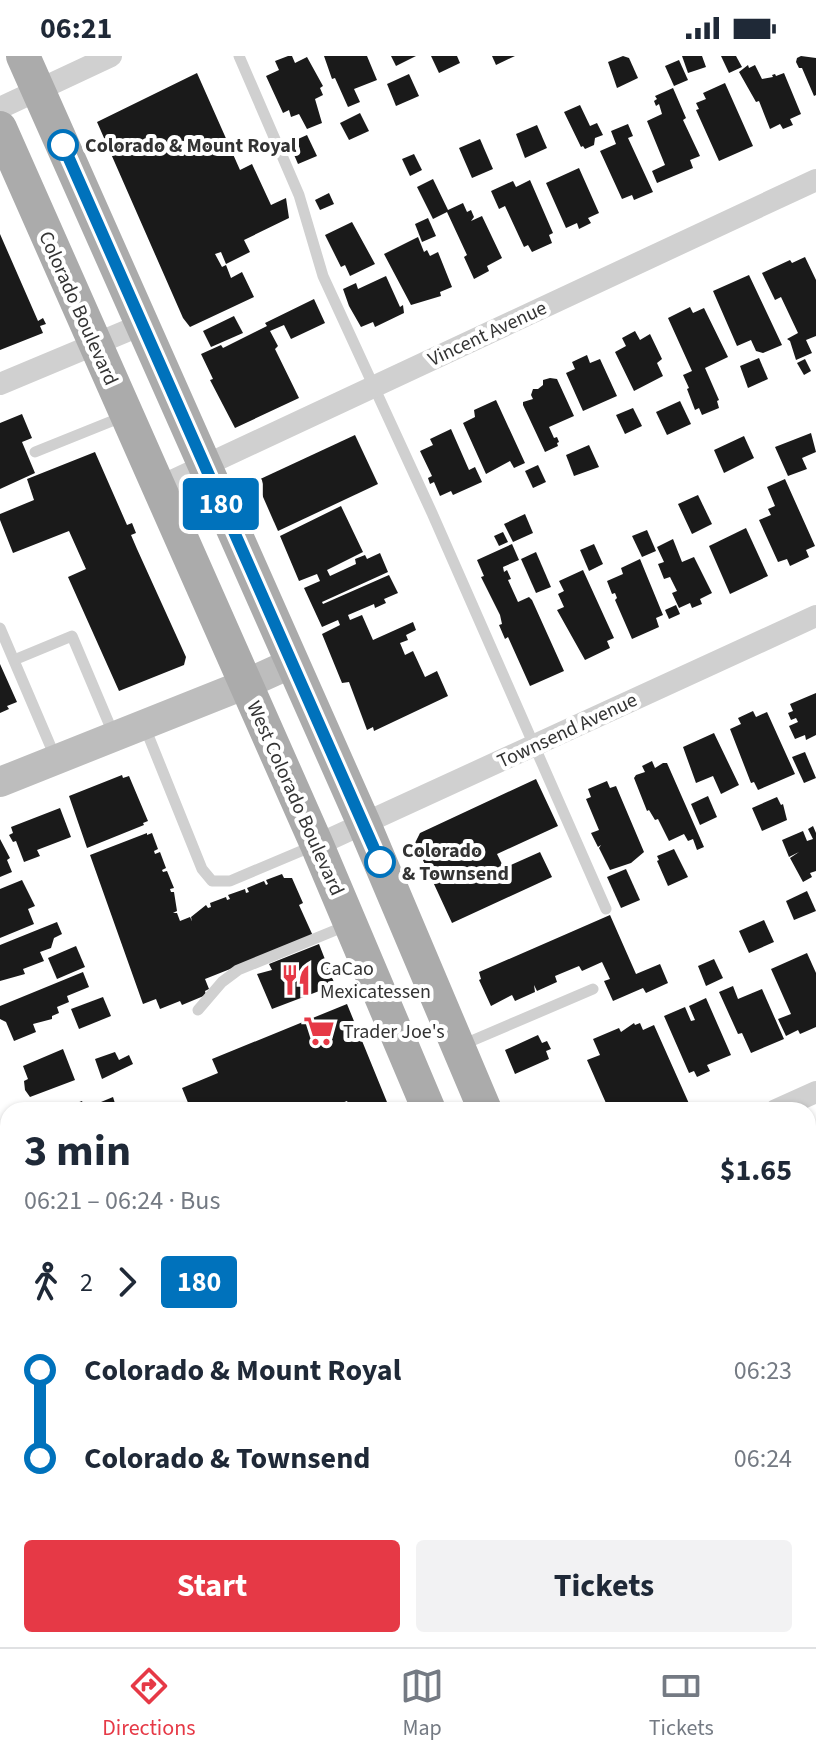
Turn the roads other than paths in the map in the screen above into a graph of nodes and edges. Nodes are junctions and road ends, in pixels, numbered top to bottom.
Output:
1 (23, 56) edge
2 (111, 56) edge
3 (239, 56) edge
4 (39, 91) junction
5 (0, 108) edge
6 (0, 128) edge
7 (816, 180) edge
8 (141, 325) junction
9 (95, 345) junction
10 (0, 384) edge
11 (375, 386) junction
12 (126, 415) junction
13 (35, 452) dead end
14 (205, 466) junction
15 (159, 487) junction
16 (816, 616) edge
17 (0, 628) edge
18 (14, 660) junction
19 (292, 663) junction
20 (246, 684) junction
21 (144, 725) junction
22 (115, 738) junction
23 (534, 746) junction
24 (56, 759) junction
25 (0, 782) edge
26 (364, 824) junction
27 (317, 845) junction
28 (606, 909) dead end
29 (351, 924) junction
30 (593, 989) dead end
31 (198, 1010) dead end
32 (458, 1047) junction
33 (816, 1092) edge
34 (426, 1102) edge
35 (482, 1102) edge
36 (794, 1102) edge

1 - 4 main road
2 - 4 street
3 - 11 lane
4 - 5 street
4 - 8 main road
6 - 9 main road, Colorado Boulevard
7 - 11 street, Vincent Avenue
8 - 9 street
8 - 14 main road
9 - 10 street
9 - 12 main road, Colorado Boulevard
11 - 14 street, Vincent Avenue
11 - 23 lane
12 - 13 lane
12 - 15 main road, Colorado Boulevard
14 - 15 street, Vincent Avenue
14 - 19 main road
15 - 20 main road, West Colorado Boulevard
16 - 23 street, Townsend Avenue
17 - 18 lane
18 - 22 lane
18 - 24 lane
19 - 20 street
19 - 26 main road
20 - 21 street
20 - 27 main road, West Colorado Boulevard
21 - 22 street
21 - 27 lane
22 - 24 street
23 - 26 street, Townsend Avenue
23 - 28 lane
24 - 25 street
26 - 27 street, Townsend Avenue
26 - 32 main road
27 - 29 main road, West Colorado Boulevard
29 - 31 lane
29 - 34 main road, West Colorado Boulevard
30 - 32 lane
32 - 35 main road
33 - 36 street

